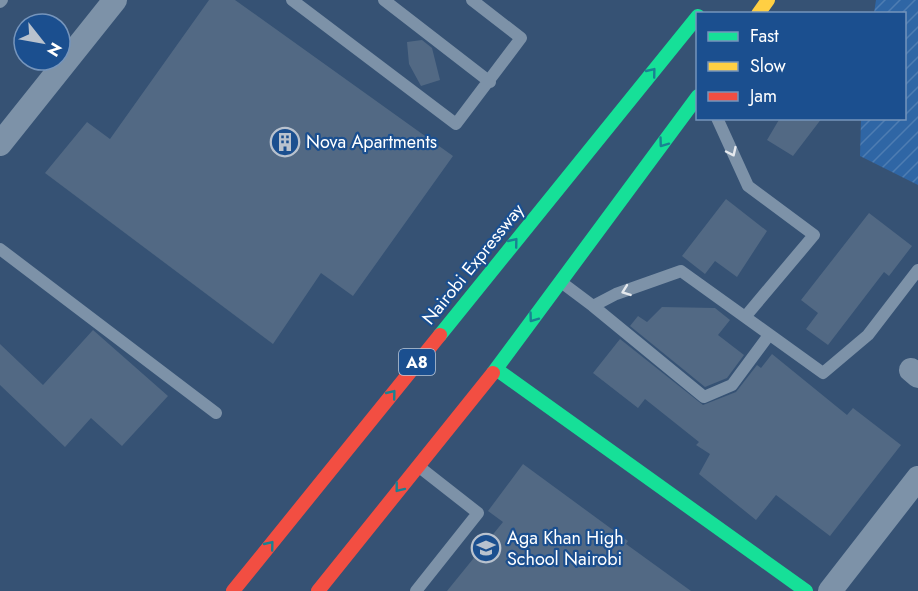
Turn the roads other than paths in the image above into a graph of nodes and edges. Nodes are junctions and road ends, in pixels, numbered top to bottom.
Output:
1 (115, 0) edge
2 (291, 0) edge
3 (384, 0) edge
4 (472, 0) edge
5 (696, 17) edge
6 (489, 82) junction
7 (696, 99) edge
8 (718, 120) edge
9 (0, 144) edge
10 (0, 249) edge
11 (918, 270) edge
12 (560, 281) junction
13 (593, 306) junction
14 (745, 317) junction
15 (769, 336) junction
16 (496, 369) junction
17 (216, 413) dead end
18 (417, 465) junction
19 (918, 478) edge
20 (233, 591) edge
21 (318, 591) edge
22 (416, 591) edge
23 (806, 591) edge
24 (830, 591) edge

1 - 9 street
2 - 6 lane
3 - 6 lane
4 - 6 lane
20 -> 5 main road, Nairobi Expressway / A8
7 -> 12 main road
8 -> 14 lane
10 - 17 lane
11 - 15 lane
12 - 13 lane
12 -> 16 main road
14 -> 13 lane
13 - 15 lane
14 - 15 lane
16 - 18 main road
16 - 23 main road
18 -> 21 main road
18 - 22 lane
19 - 24 street

